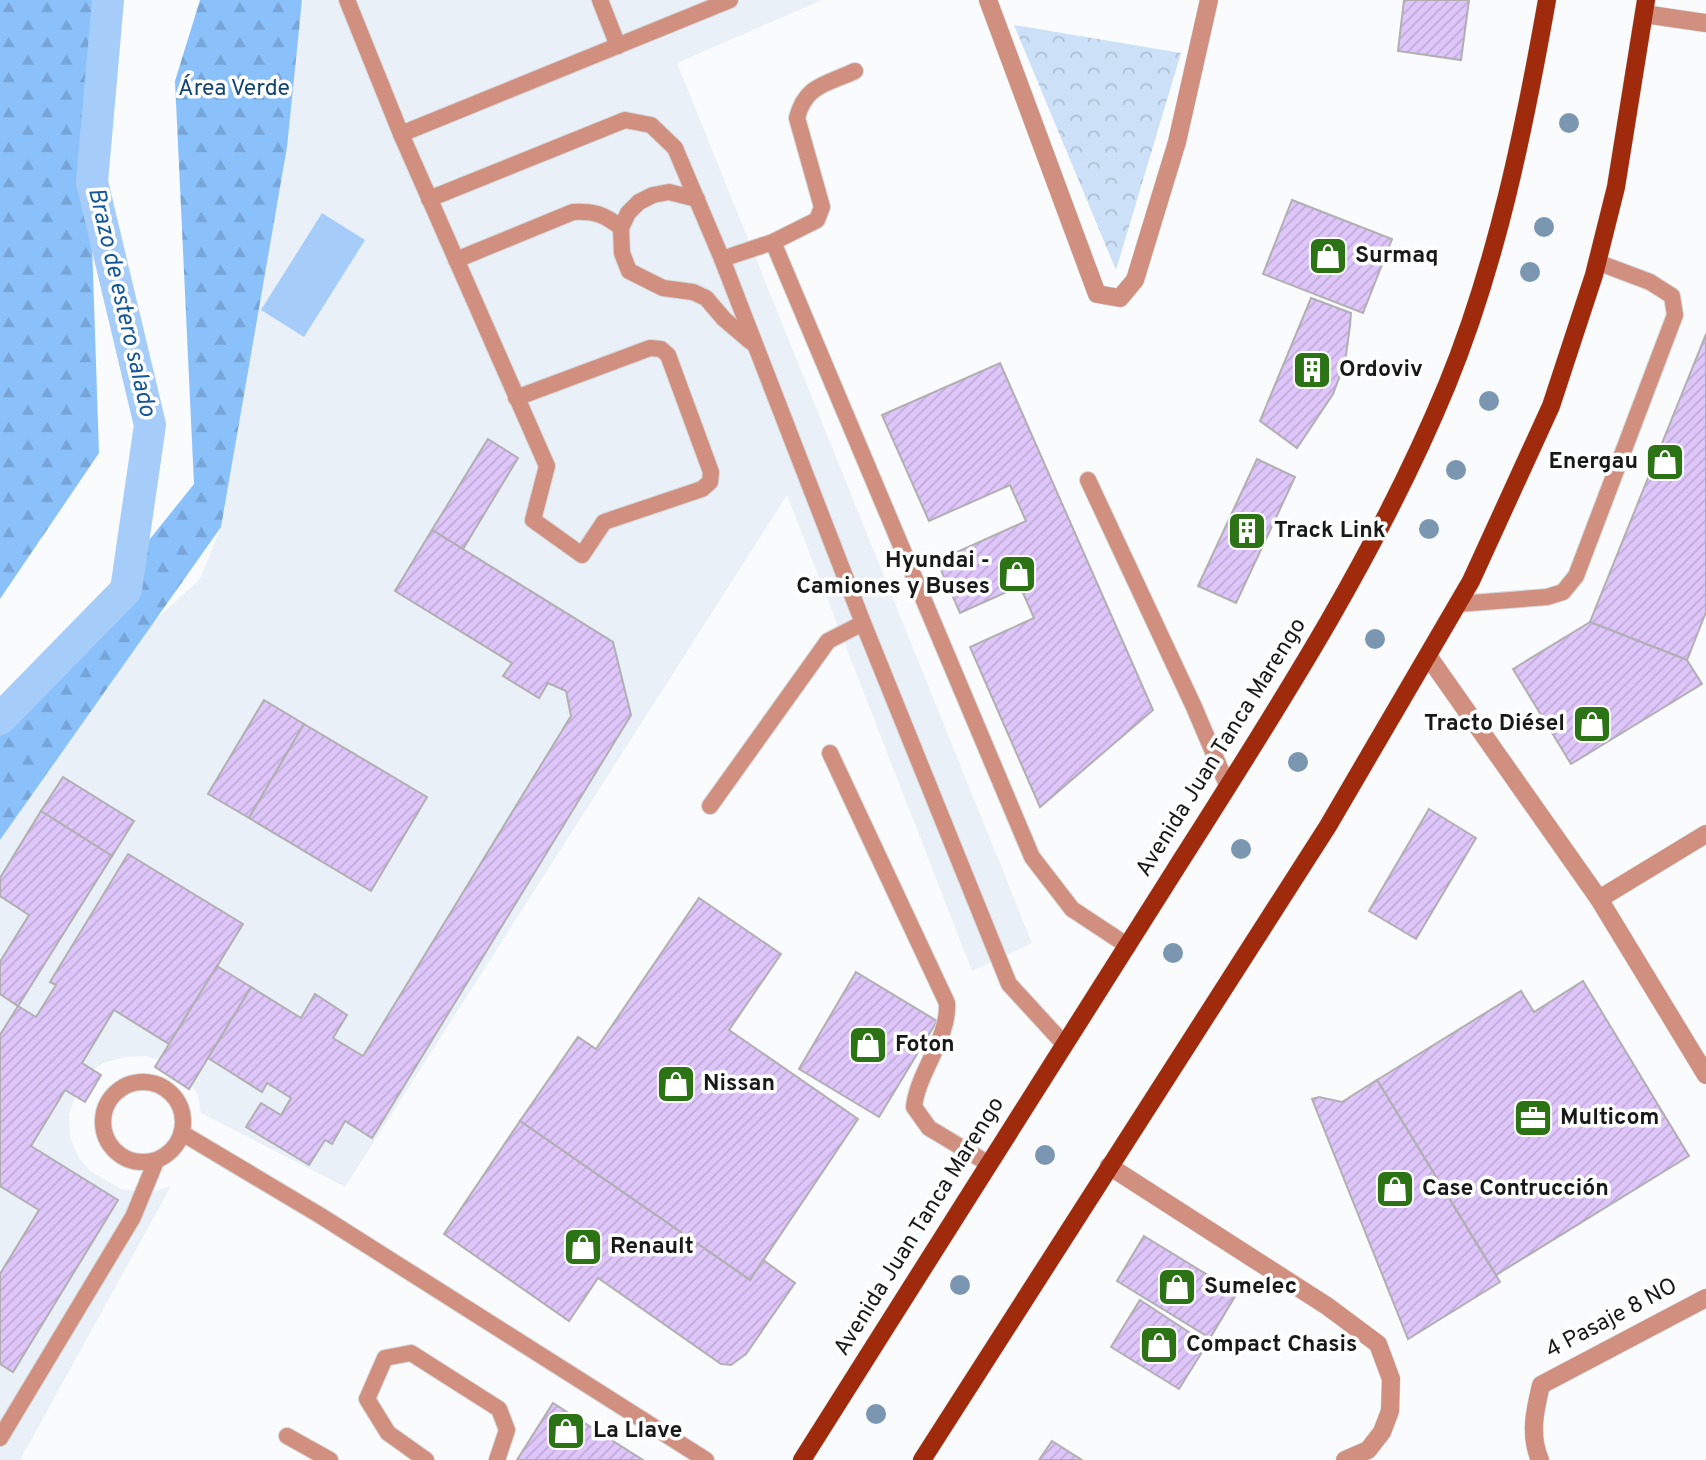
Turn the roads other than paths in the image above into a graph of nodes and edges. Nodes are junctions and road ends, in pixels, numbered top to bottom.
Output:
1 (347, 0) edge
2 (600, 0) edge
3 (730, 0) edge
4 (988, 0) edge
5 (1209, 0) edge
6 (1547, 0) edge
7 (1645, 7) edge
8 (1706, 23) edge
9 (618, 46) junction
10 (855, 71) dead end
11 (401, 134) junction
12 (429, 198) junction
13 (697, 199) junction
14 (621, 228) junction
15 (773, 242) junction
16 (722, 259) junction
17 (456, 260) junction
18 (1597, 262) junction
19 (751, 342) junction
20 (516, 398) junction
21 (1088, 480) dead end
22 (1458, 604) junction
23 (863, 623) junction
24 (1428, 656) junction
25 (830, 754) dead end
26 (1228, 787) junction
27 (710, 806) dead end
28 (1706, 834) edge
29 (1600, 899) junction
30 (1128, 946) junction
31 (1064, 1044) junction
32 (1705, 1073) edge
33 (182, 1133) junction
34 (156, 1161) junction
35 (989, 1164) junction
36 (1109, 1166) junction
37 (1706, 1298) edge
38 (2, 1431) edge
39 (287, 1436) dead end
40 (330, 1460) edge
41 (426, 1460) edge
42 (498, 1460) edge
43 (706, 1460) edge
44 (802, 1460) edge
45 (922, 1460) edge
46 (1345, 1460) edge
47 (1540, 1460) edge

1 - 11 lane
2 - 9 lane
3 - 9 lane
4 - 5 street
6 - 26 main road, Avenida Juan Tanca Marengo
7 - 8 street
7 - 18 main road
9 - 11 lane
10 - 15 lane
11 - 12 lane
12 - 13 lane
12 - 17 lane
13 - 14 lane
13 - 16 lane
14 - 17 lane
14 - 19 lane
15 - 16 lane
15 - 30 lane
16 - 19 lane
17 - 20 lane
18 - 22 main road
18 - 22 lane
19 - 23 lane
20 - 20 lane
21 - 26 lane
22 - 24 main road
23 - 27 lane
23 - 31 lane
24 - 29 street
24 - 36 main road
25 - 35 lane
26 - 30 main road, Avenida Juan Tanca Marengo
28 - 29 street
29 - 32 street
30 - 31 main road, Avenida Juan Tanca Marengo
31 - 35 main road, Avenida Juan Tanca Marengo
33 - 34 lane
33 - 34 lane
33 - 43 lane
34 - 38 lane
35 - 44 main road, Avenida Juan Tanca Marengo
36 - 45 main road
36 - 46 street
37 - 47 street, 4 Pasaje 8 NO
39 - 40 lane
41 - 42 lane

